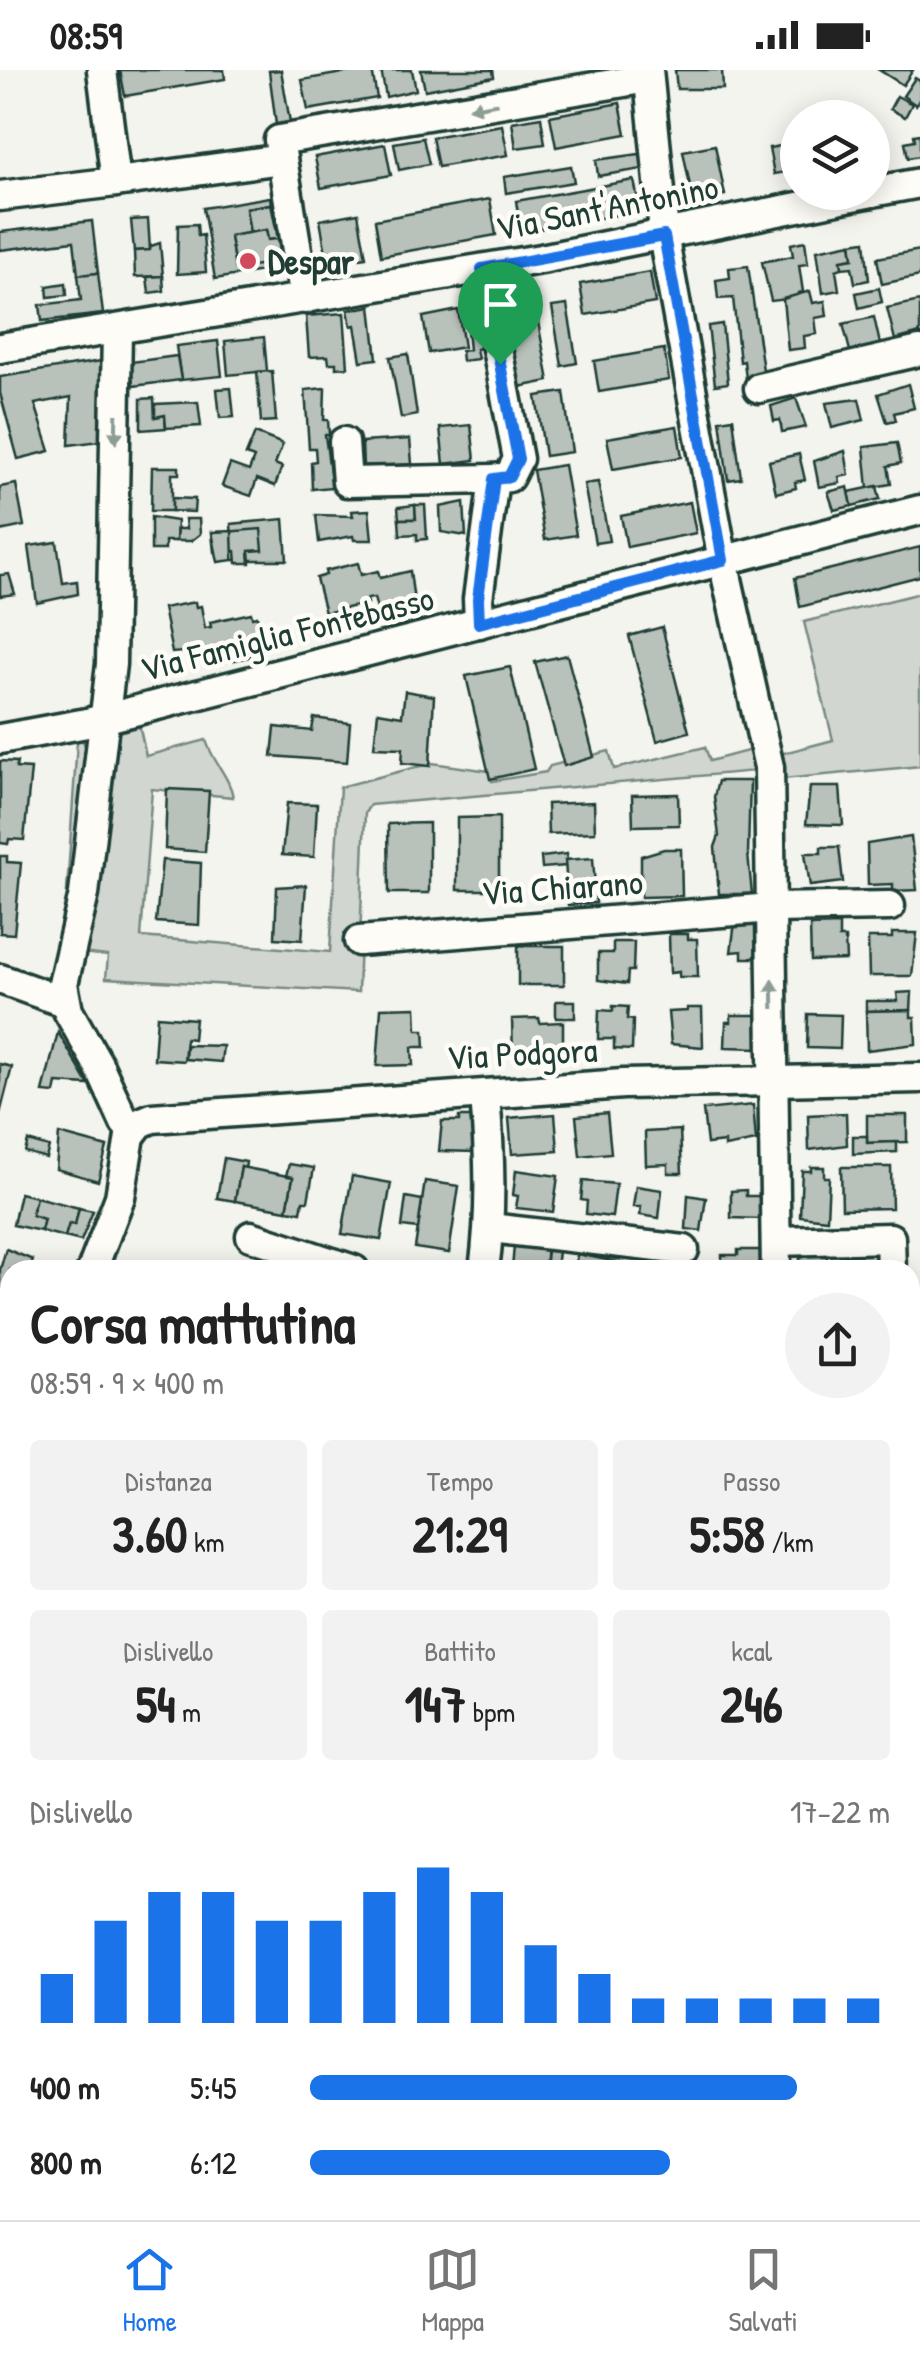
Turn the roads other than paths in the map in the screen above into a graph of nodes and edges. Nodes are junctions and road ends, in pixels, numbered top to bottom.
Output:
1 (102, 70) edge
2 (648, 74) edge
3 (282, 159) junction
4 (116, 182) junction
5 (920, 182) edge
6 (890, 188) edge
7 (0, 196) edge
8 (787, 210) edge
9 (664, 236) junction
10 (482, 269) junction
11 (305, 299) junction
12 (117, 331) junction
13 (0, 348) edge
14 (920, 351) edge
15 (759, 388) dead end
16 (344, 442) dead end
17 (494, 479) junction
18 (920, 510) edge
19 (723, 560) junction
20 (479, 623) junction
21 (102, 718) junction
22 (0, 739) edge
23 (890, 906) dead end
24 (772, 908) junction
25 (359, 940) dead end
26 (0, 979) edge
27 (64, 1002) junction
28 (920, 1078) edge
29 (774, 1080) junction
30 (485, 1096) junction
31 (133, 1130) junction
32 (490, 1228) junction
33 (251, 1236) dead end
34 (776, 1240) junction
35 (684, 1250) dead end
36 (96, 1260) edge
37 (324, 1260) edge
38 (485, 1260) edge
39 (776, 1260) edge
40 (891, 1260) edge

1 - 4 street
2 -> 3 street
2 - 9 street
3 - 4 street
3 - 11 street
4 - 7 street
5 - 6 street, Via Sant'Antonino
8 - 9 street, Via Sant'Antonino
9 - 10 street, Via Sant'Antonino
9 - 19 street
10 - 11 street, Via Sant'Antonino
10 - 17 street
11 - 12 street, Via Sant'Antonino
12 - 13 street, Via Sant'Antonino
12 -> 21 street
14 - 15 street
16 - 17 street
17 - 20 street
18 - 19 street, Via Famiglia Fontebasso
19 - 20 street, Via Famiglia Fontebasso
19 - 24 street
20 - 21 street, Via Famiglia Fontebasso
21 - 22 street, Via Famiglia Fontebasso
21 - 27 street
23 - 24 street, Via Chiarano
24 - 25 street, Via Chiarano
29 -> 24 street
26 - 27 street
27 - 31 street
28 - 29 street, Via Podgora
29 - 30 street, Via Podgora
29 - 34 street
30 - 31 street, Via Podgora
30 - 32 street
31 - 36 street
32 - 35 street
32 - 38 street
33 - 37 street
34 - 39 street
34 - 40 street

